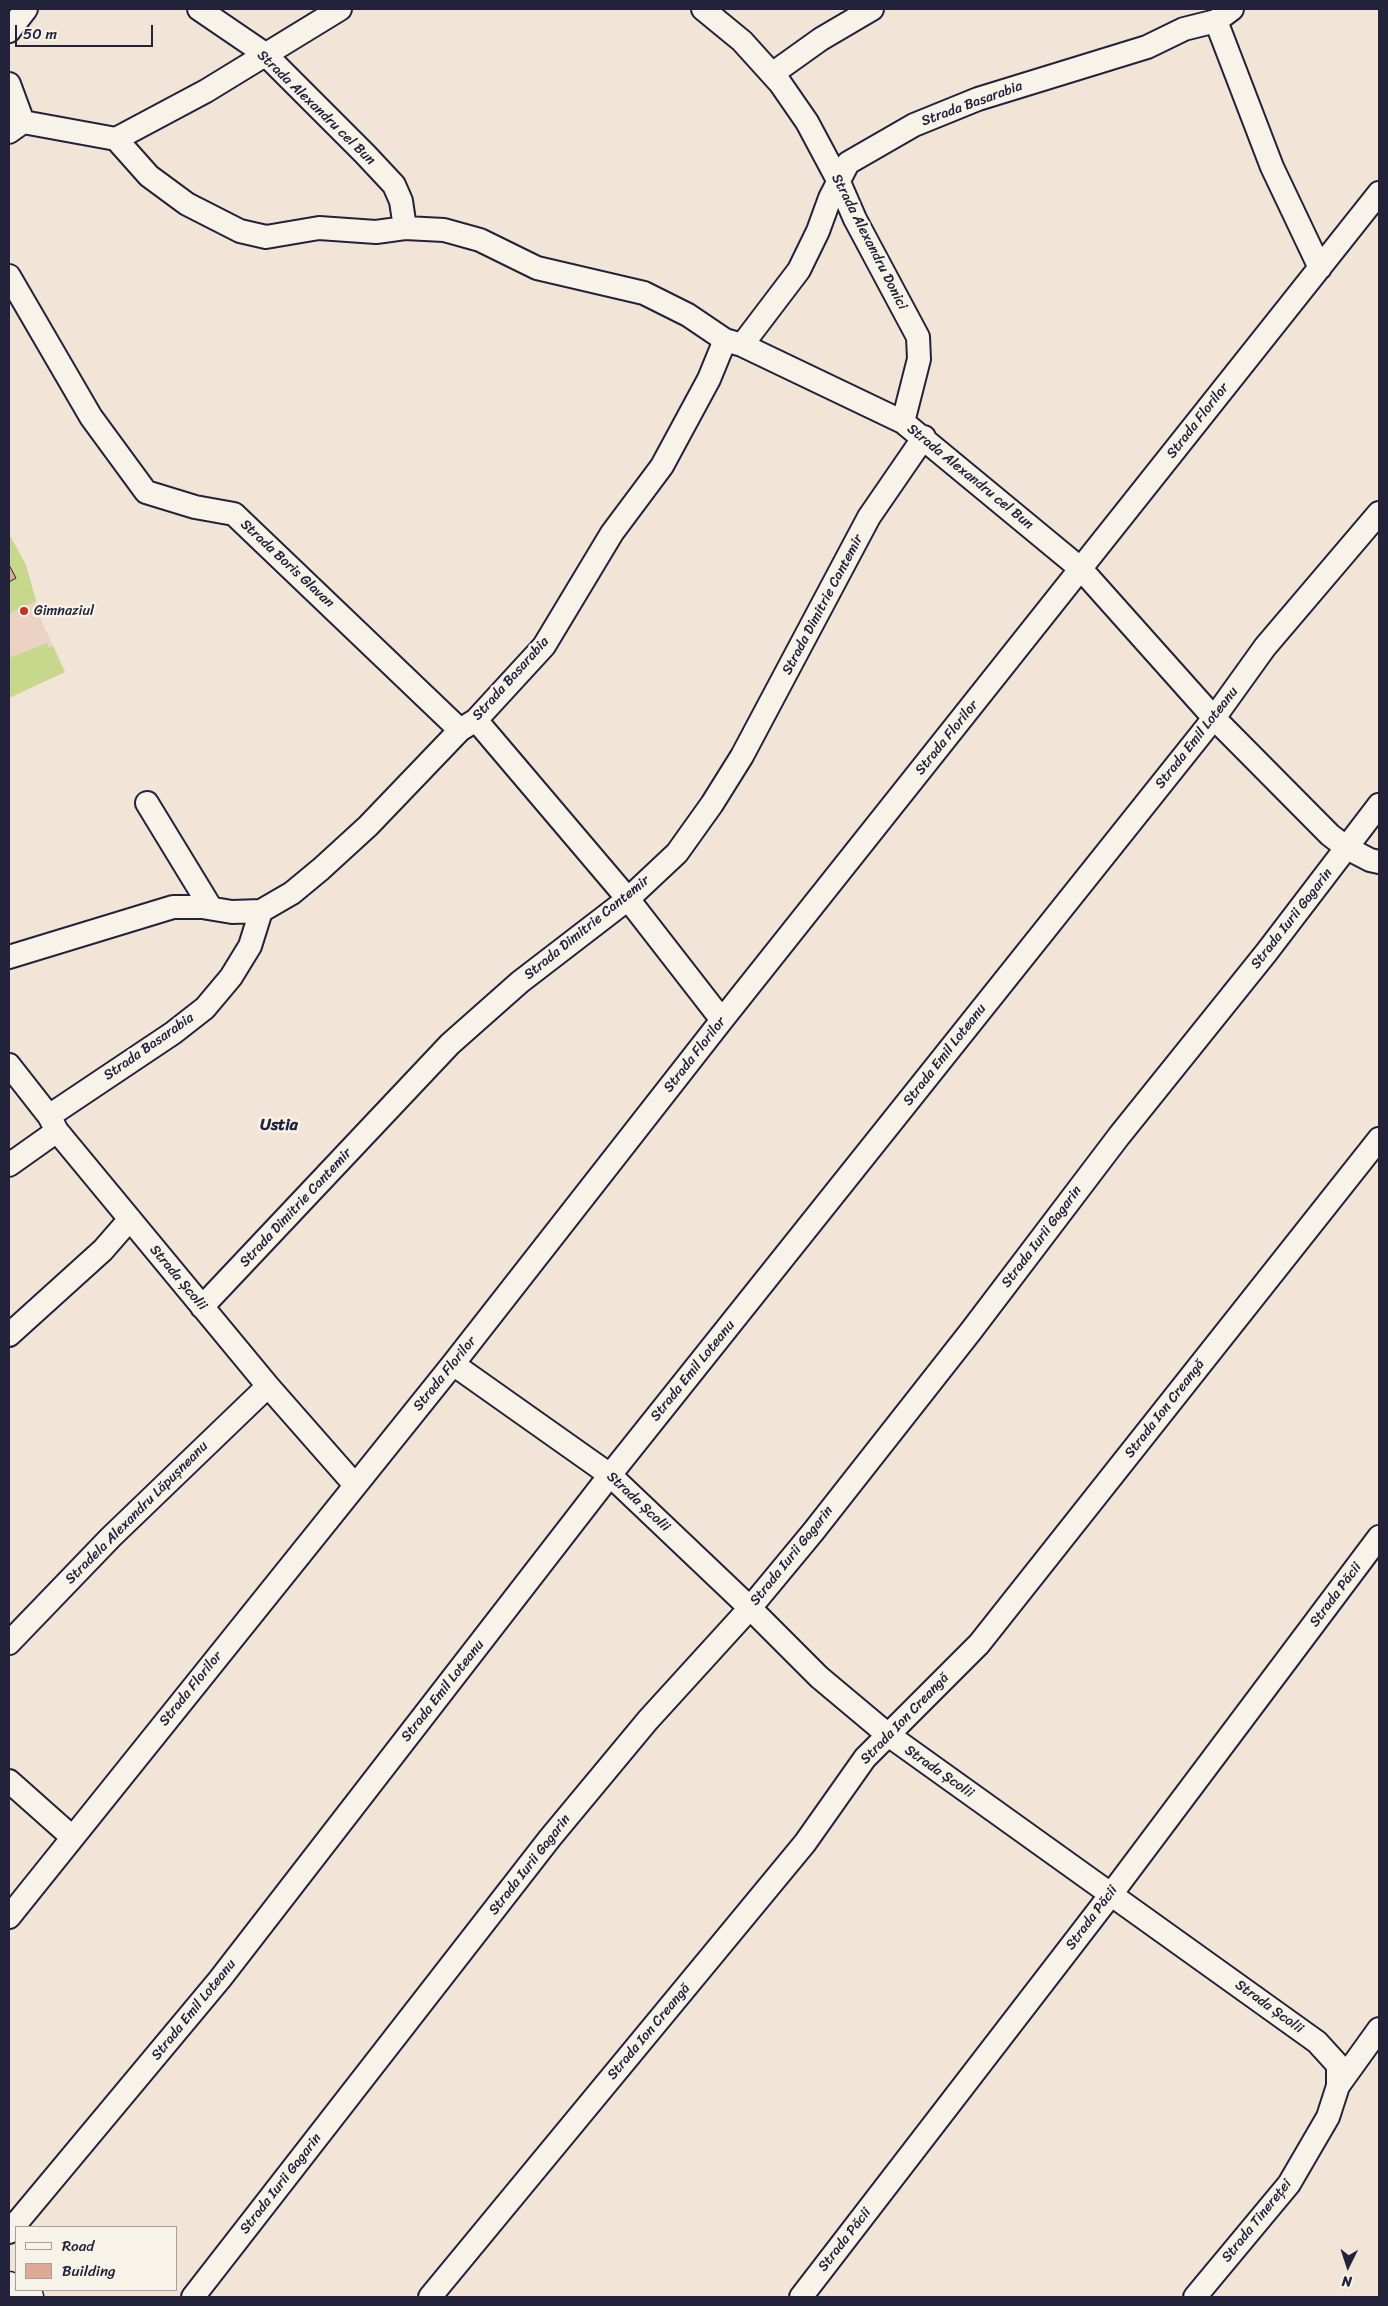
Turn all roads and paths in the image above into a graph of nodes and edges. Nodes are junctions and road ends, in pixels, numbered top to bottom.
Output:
1 (26, 9) edge
2 (198, 9) edge
3 (340, 9) edge
4 (704, 9) edge
5 (872, 9) edge
6 (1224, 15) edge
7 (9, 31) edge
8 (265, 54) junction
9 (772, 74) junction
10 (9, 84) edge
11 (16, 127) edge
12 (116, 138) junction
13 (838, 180) junction
14 (1379, 193) edge
15 (406, 228) junction
16 (1320, 268) junction
17 (9, 276) edge
18 (734, 342) junction
19 (904, 422) junction
20 (924, 438) junction
21 (1379, 513) edge
22 (1081, 569) junction
23 (1214, 718) junction
24 (468, 725) junction
25 (147, 803) dead end
26 (1379, 805) edge
27 (1346, 848) junction
28 (1379, 862) edge
29 (628, 899) junction
30 (211, 908) junction
31 (261, 911) junction
32 (9, 957) edge
33 (722, 1020) junction
34 (9, 1066) edge
35 (53, 1124) junction
36 (1379, 1139) edge
37 (9, 1166) edge
38 (130, 1219) junction
39 (202, 1307) junction
40 (9, 1335) edge
41 (453, 1364) junction
42 (268, 1386) junction
43 (610, 1475) junction
44 (355, 1485) junction
45 (1379, 1537) edge
46 (750, 1608) junction
47 (9, 1643) edge
48 (887, 1734) junction
49 (9, 1781) edge
50 (72, 1837) junction
51 (1112, 1893) junction
52 (9, 1917) edge
53 (1379, 2029) edge
54 (1338, 2086) junction
55 (9, 2232) edge
56 (193, 2297) edge
57 (430, 2297) edge
58 (801, 2297) edge
59 (1195, 2297) edge

1 - 7 street
2 - 8 street, Strada Alexandru cel Bun
3 - 8 street
4 - 9 street, Strada Alexandru Donici
5 - 9 street
6 - 13 street, Strada Basarabia
6 - 16 street, Strada Basarabia
8 - 12 street
8 - 15 street, Strada Alexandru cel Bun
9 - 13 street, Strada Alexandru Donici
10 - 11 street
11 - 12 street
12 - 15 street, Strada Alexandru cel Bun
13 - 18 street, Strada Basarabia
13 - 19 street, Strada Alexandru Donici
14 - 16 street, Strada Florilor
15 - 18 street, Strada Alexandru cel Bun
16 - 22 street, Strada Florilor
17 - 24 street, Strada Boris Glavan
18 - 19 street, Strada Alexandru cel Bun
18 - 24 street, Strada Basarabia
19 - 20 street, Strada Alexandru cel Bun
20 - 22 street, Strada Alexandru cel Bun
20 - 29 street, Strada Dimitrie Cantemir
21 - 23 street, Strada Emil Loteanu
22 - 23 street, Strada Alexandru cel Bun
22 - 33 street, Strada Florilor
23 - 27 street, Strada Alexandru cel Bun
23 - 43 street, Strada Emil Loteanu
24 - 29 street, Strada Boris Glavan
24 - 31 street, Strada Basarabia
25 - 30 street
26 - 27 street, Strada Iurii Gagarin
27 - 28 street, Strada Alexandru cel Bun
27 - 46 street, Strada Iurii Gagarin
29 - 33 street, Strada Boris Glavan
29 - 39 street, Strada Dimitrie Cantemir
30 - 31 street, Strada Basarabia
30 - 32 street, Strada Basarabia
31 - 35 street, Strada Basarabia
33 - 41 street, Strada Florilor
34 - 35 street, Strada Școlii
35 - 37 street, Strada Basarabia
35 - 38 street, Strada Școlii
36 - 48 street, Strada Ion Creangă
38 - 39 street, Strada Școlii
38 - 40 street
39 - 42 street, Strada Școlii
41 - 43 street, Strada Școlii
41 - 44 street, Strada Florilor
42 - 44 street, Strada Școlii
42 - 47 street, Stradela Alexandru Lăpușneanu
43 - 46 street, Strada Școlii
43 - 55 street, Strada Emil Loteanu
44 - 50 street, Strada Florilor
45 - 51 street, Strada Păcii
46 - 48 street, Strada Școlii
46 - 56 street, Strada Iurii Gagarin
48 - 51 street, Strada Școlii
48 - 57 street, Strada Ion Creangă
49 - 50 street
50 - 52 street, Strada Florilor
51 - 54 street, Strada Școlii
51 - 58 street, Strada Păcii
53 - 54 street
54 - 59 street, Strada Tinereței

